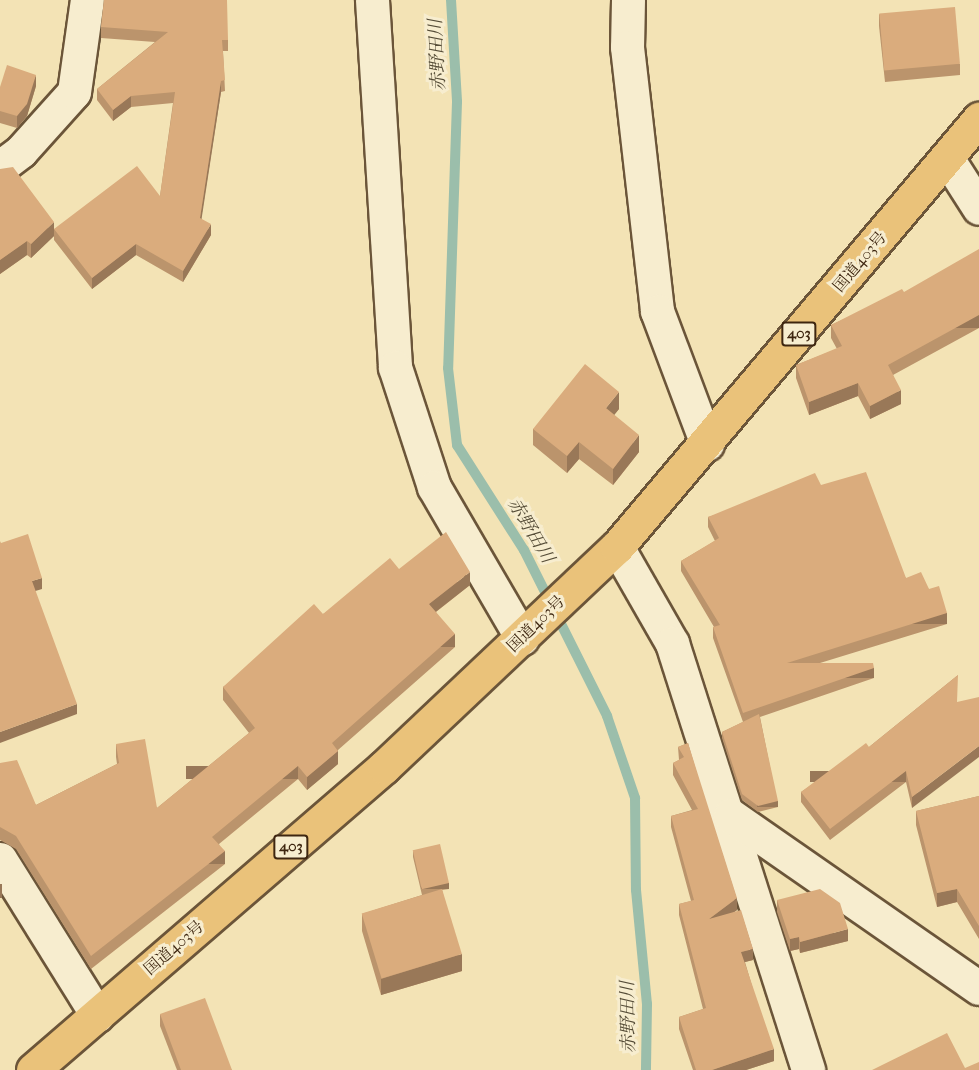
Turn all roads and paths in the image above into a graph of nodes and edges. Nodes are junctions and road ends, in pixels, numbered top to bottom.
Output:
1 (87, 0) edge
2 (372, 0) edge
3 (628, 0) edge
4 (979, 119) edge
5 (947, 158) junction
6 (0, 167) edge
7 (979, 208) edge
8 (707, 444) junction
9 (617, 547) junction
10 (533, 628) junction
11 (730, 815) junction
12 (0, 859) edge
13 (979, 988) edge
14 (97, 1015) junction
15 (33, 1070) edge
16 (808, 1070) edge

1 - 6 street
2 - 10 street
3 - 8 street
4 - 5 highway, 国道403号 / 403
5 - 7 street
5 - 8 highway, 国道403号 / 403
8 - 9 highway, 国道403号 / 403
9 - 10 highway, 国道403号 / 403
9 - 11 street
10 - 14 highway, 国道403号 / 403
11 - 13 street
11 - 16 street
12 - 14 street
14 - 15 highway, 国道403号 / 403

